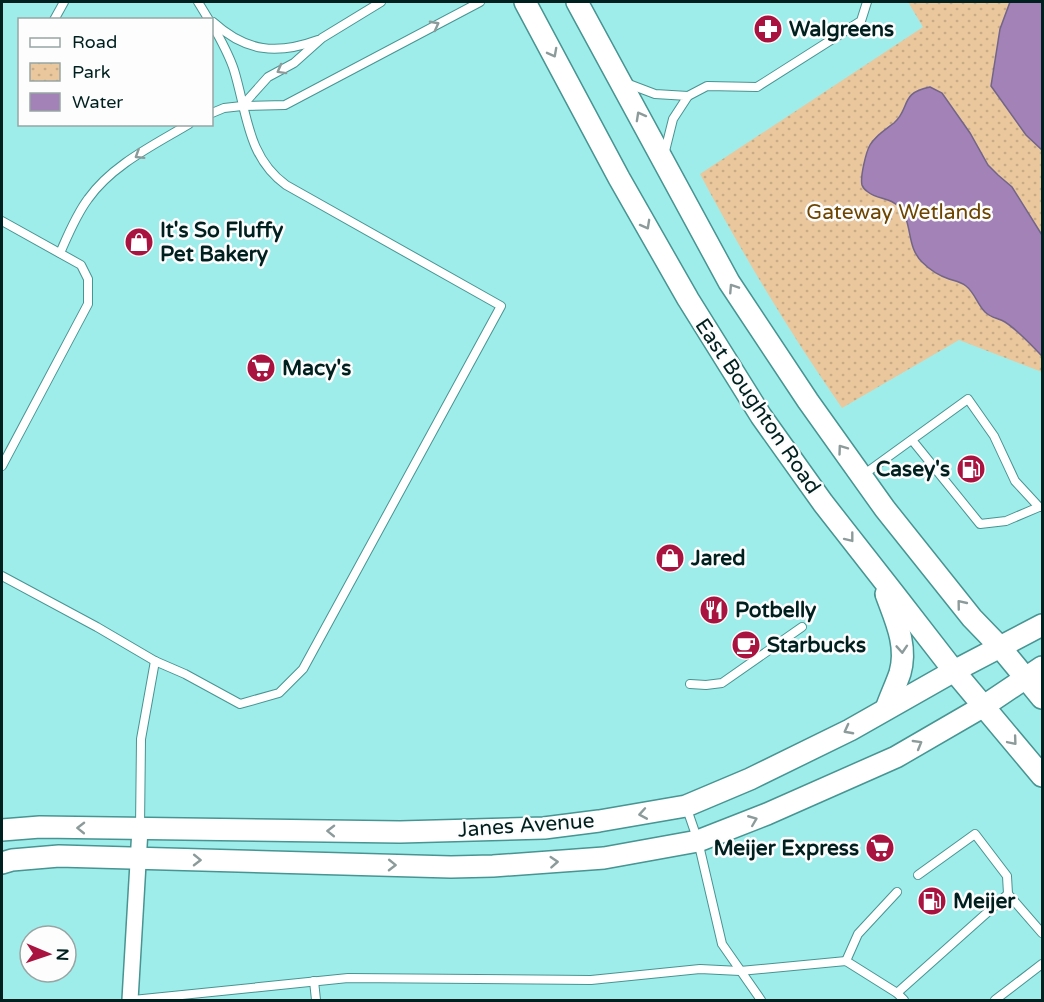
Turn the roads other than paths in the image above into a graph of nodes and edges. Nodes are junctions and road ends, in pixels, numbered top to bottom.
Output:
1 (64, 2) edge
2 (198, 2) edge
3 (381, 2) edge
4 (480, 2) edge
5 (525, 2) edge
6 (577, 2) edge
7 (867, 2) edge
8 (55, 18) edge
9 (209, 18) edge
10 (213, 23) edge
11 (213, 26) edge
12 (322, 38) junction
13 (621, 81) junction
14 (688, 96) junction
15 (242, 106) junction
16 (213, 113) edge
17 (186, 126) edge
18 (663, 159) junction
19 (2, 221) edge
20 (60, 253) junction
21 (912, 440) junction
22 (2, 466) edge
23 (862, 477) junction
24 (1041, 507) edge
25 (878, 574) junction
26 (2, 576) edge
27 (1042, 625) edge
28 (802, 627) dead end
29 (1000, 647) junction
30 (155, 661) junction
31 (954, 670) junction
32 (1034, 673) edge
33 (690, 684) dead end
34 (1042, 698) edge
35 (984, 706) junction
36 (886, 709) junction
37 (1042, 776) edge
38 (686, 806) junction
39 (140, 829) junction
40 (2, 830) edge
41 (698, 842) junction
42 (139, 859) junction
43 (2, 863) edge
44 (918, 875) dead end
45 (897, 892) dead end
46 (1008, 894) junction
47 (1042, 933) edge
48 (846, 961) junction
49 (1042, 964) edge
50 (740, 971) junction
51 (315, 981) junction
52 (897, 993) junction
53 (198, 997) edge
54 (132, 1000) edge
55 (316, 1000) edge
56 (761, 1000) edge
57 (904, 1000) edge
58 (995, 1000) edge

1 - 8 lane
2 - 9 lane
3 - 12 lane
15 -> 4 lane
5 -> 25 street, East Boughton Road
6 - 13 street
7 - 14 lane
10 - 12 lane
11 - 15 lane
12 -> 15 lane
13 - 14 lane
18 -> 13 street
14 - 18 lane
15 - 16 lane
15 - 30 lane
17 -> 20 lane
23 -> 18 street
19 - 20 lane
20 - 22 lane
21 - 23 lane
21 - 24 lane
21 - 24 lane
29 -> 23 street
25 - 31 street, East Boughton Road
25 -> 36 street
26 - 30 lane
27 - 29 street, Janes Avenue
28 - 33 lane
29 - 31 street, Janes Avenue
29 - 32 street
30 - 39 lane
31 - 35 street, East Boughton Road
31 - 36 street, Janes Avenue
32 - 34 street
32 - 35 street, Janes Avenue
35 -> 37 street, East Boughton Road
41 -> 35 street, Janes Avenue
36 -> 38 street, Janes Avenue
38 -> 39 street, Janes Avenue
38 - 41 lane
39 -> 40 street, Janes Avenue
39 - 42 street
42 -> 41 street, Janes Avenue
41 - 50 lane
42 - 43 street, Janes Avenue
42 - 54 street
44 - 46 lane
45 - 48 lane
46 - 47 lane
46 - 52 lane
48 - 50 lane
48 - 52 lane
49 - 58 lane
50 - 51 lane
50 - 56 lane
51 - 53 lane
51 - 55 lane
52 - 57 lane
53 - 54 lane

